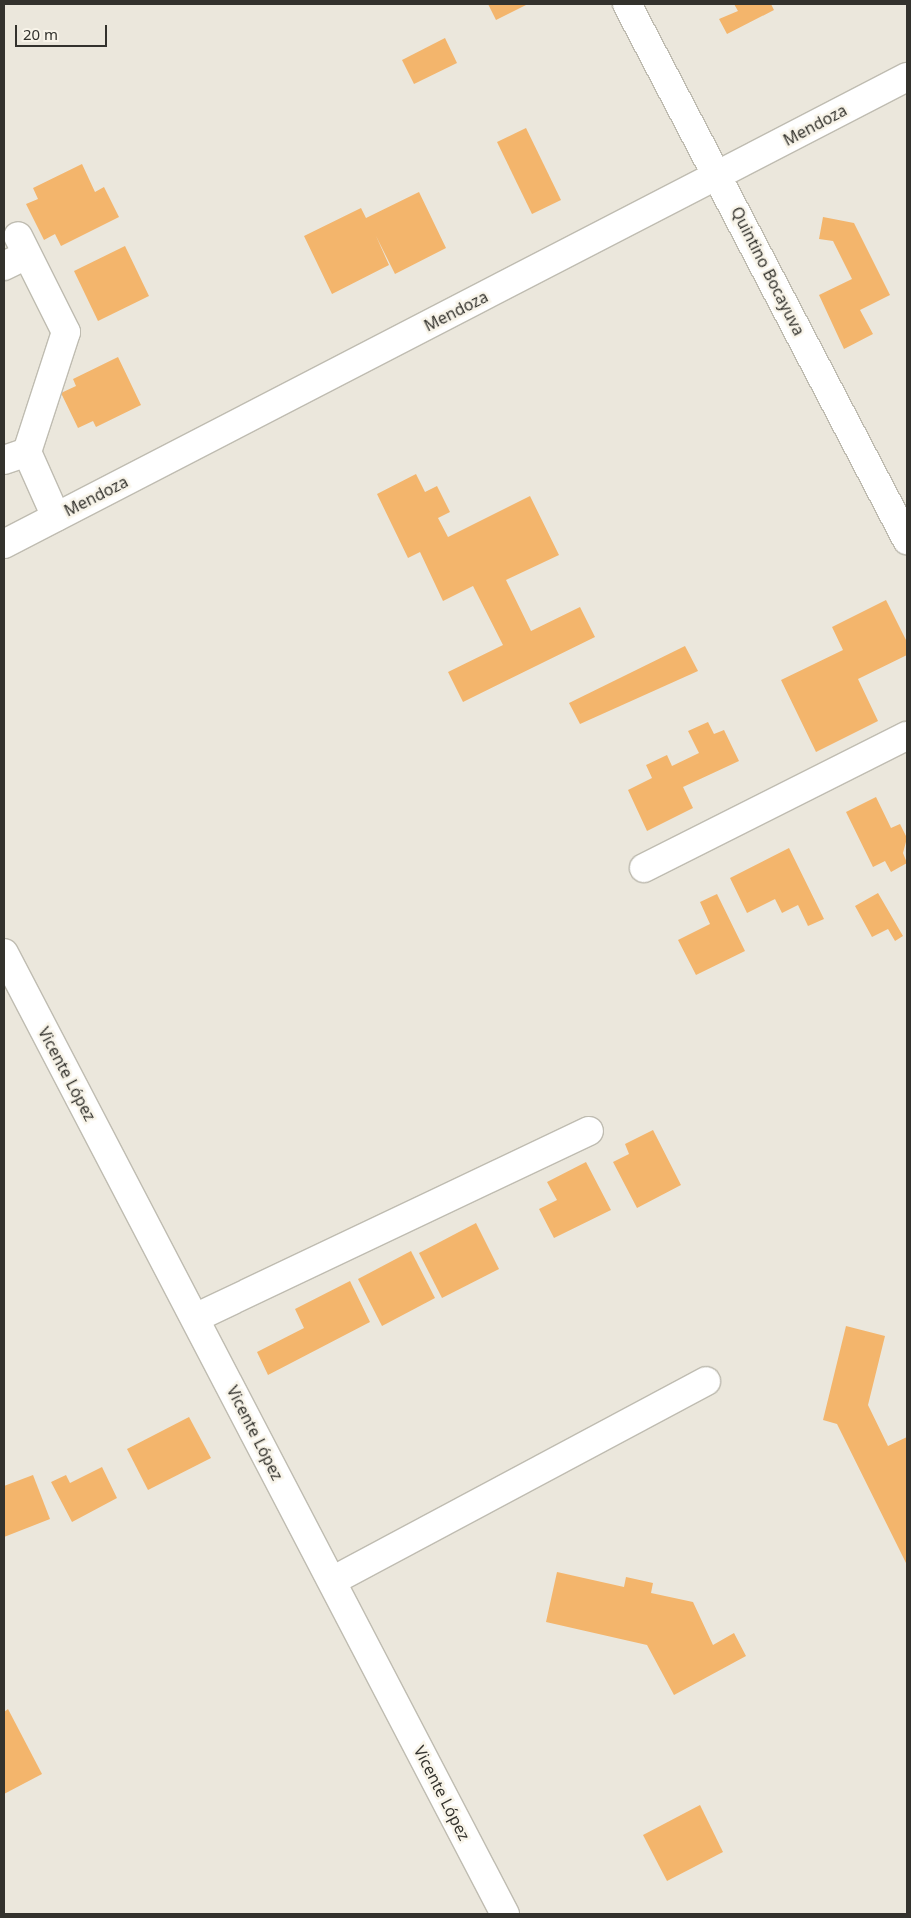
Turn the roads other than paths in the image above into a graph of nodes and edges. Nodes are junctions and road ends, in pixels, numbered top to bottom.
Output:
1 (627, 4) edge
2 (907, 76) edge
3 (718, 175) junction
4 (16, 252) edge
5 (15, 456) edge
6 (56, 517) junction
7 (907, 540) edge
8 (4, 544) edge
9 (907, 736) edge
10 (644, 868) dead end
11 (4, 953) edge
12 (589, 1131) dead end
13 (195, 1318) junction
14 (706, 1381) dead end
15 (332, 1581) junction
16 (505, 1914) edge

1 - 3 street, Quintino Bocayuva
2 - 3 street, Mendoza
3 - 6 street, Mendoza
3 - 7 street, Quintino Bocayuva
4 - 5 street
5 - 6 street
6 - 8 street, Mendoza
9 - 10 street
11 - 13 street, Vicente López
12 - 13 street
13 - 15 street, Vicente López
14 - 15 street
15 - 16 street, Vicente López

